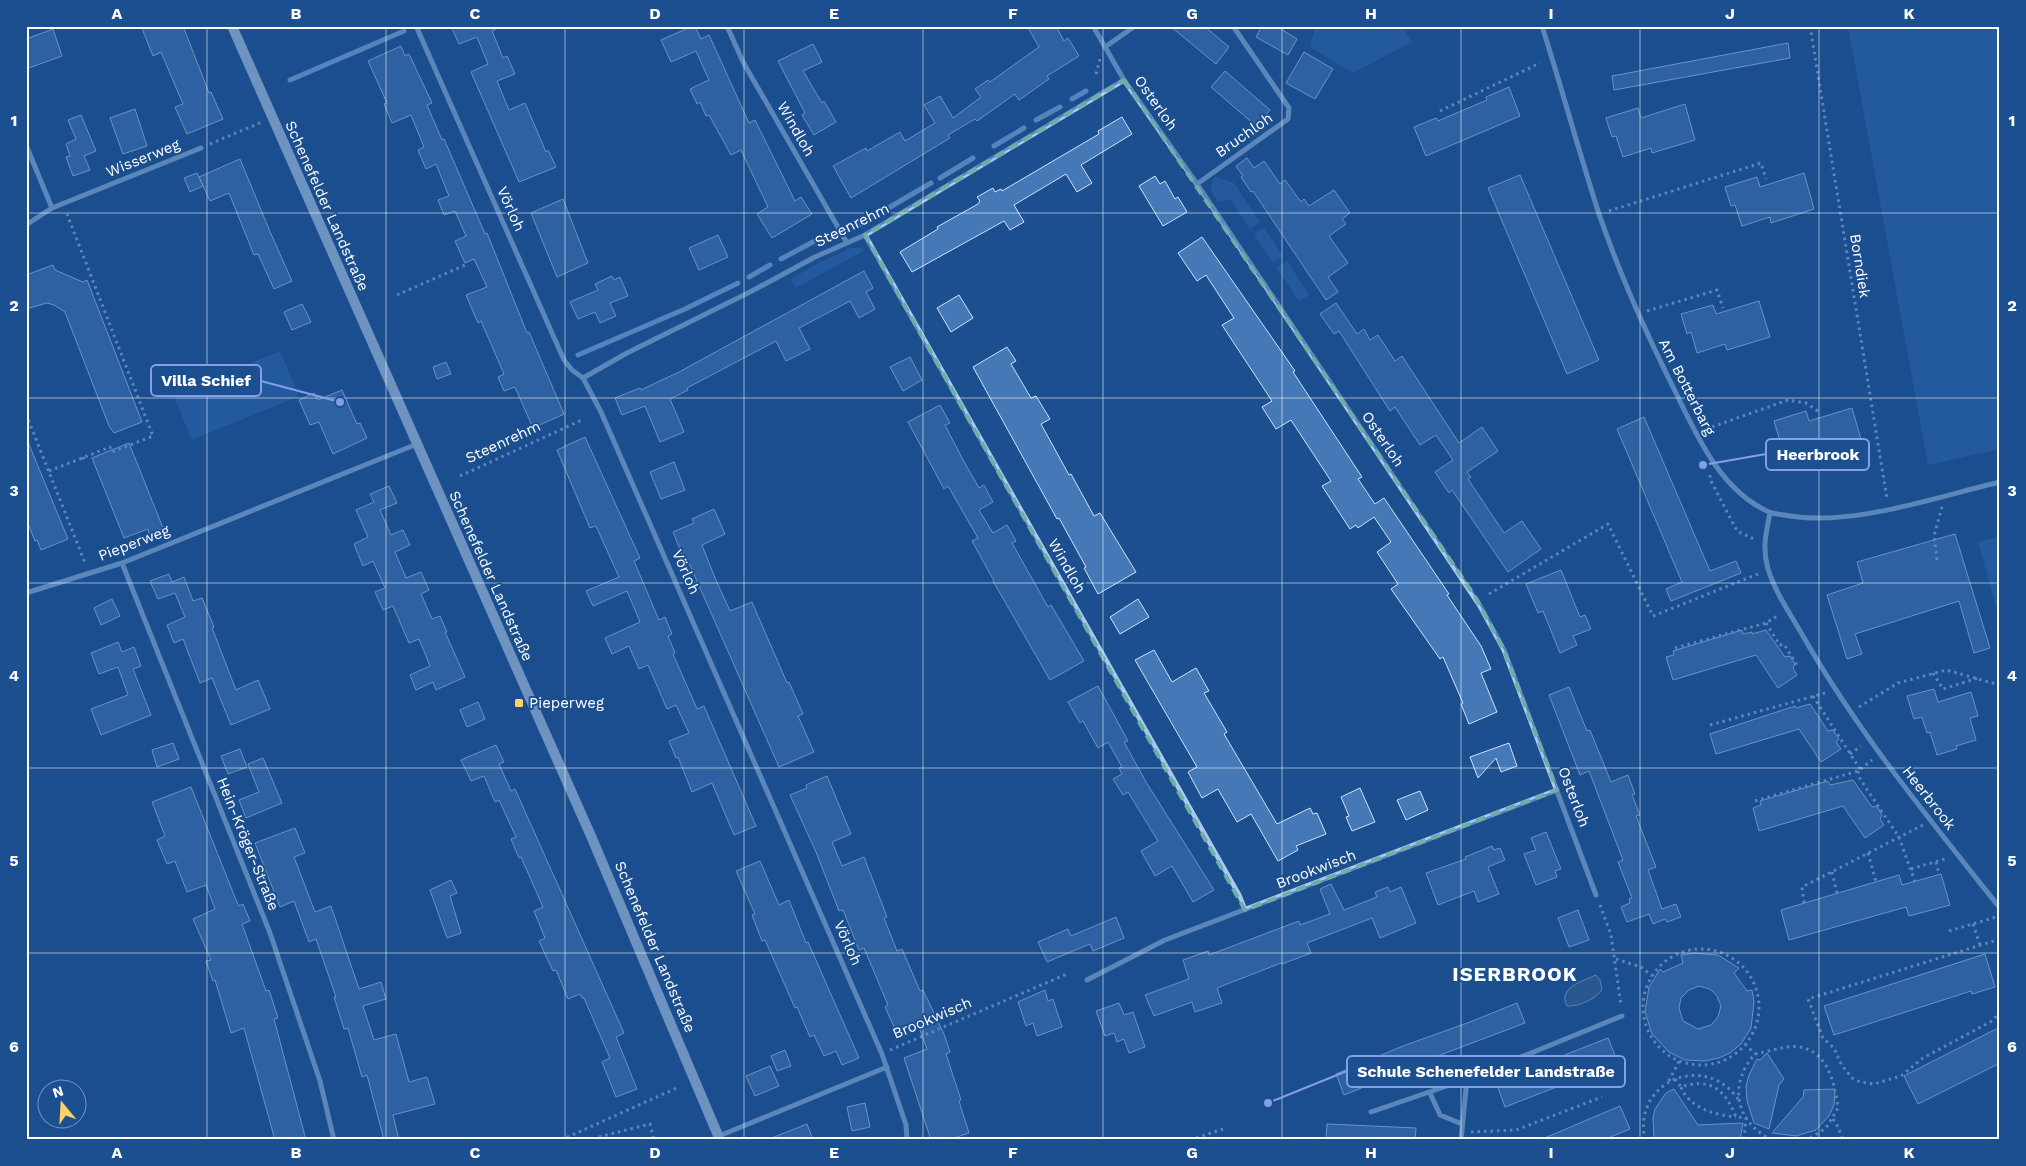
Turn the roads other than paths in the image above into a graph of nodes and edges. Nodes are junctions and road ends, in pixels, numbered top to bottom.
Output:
1 (232, 26) edge
2 (416, 26) edge
3 (727, 26) edge
4 (1093, 26) edge
5 (1135, 26) edge
6 (1233, 26) edge
7 (1542, 26) edge
8 (1105, 47) junction
9 (1124, 80) junction
10 (26, 145) edge
11 (201, 148) road end
12 (1197, 184) junction
13 (52, 208) junction
14 (26, 225) edge
15 (865, 235) junction
16 (847, 243) junction
17 (583, 378) junction
18 (417, 444) junction
19 (2000, 482) edge
20 (1770, 512) junction
21 (122, 563) junction
22 (26, 593) edge
23 (1557, 790) junction
24 (1596, 895) road end
25 (2000, 908) edge
26 (1245, 910) junction
27 (1087, 980) dead end
28 (1622, 1016) road end
29 (887, 1067) junction
30 (1468, 1079) junction
31 (1430, 1092) junction
32 (1371, 1112) dead end
33 (1462, 1124) junction
34 (720, 1138) edge
35 (334, 1140) edge
36 (907, 1140) edge
37 (1461, 1140) edge

1 - 18 main road, Schenefelder Landstraße
2 - 17 street, Vörloh
3 - 16 street, Windloh
4 - 8 street, Osterloh
5 - 8 street
6 - 12 street, Bruchloh
7 - 20 street, Am Botterbarg
8 - 9 street, Osterloh
9 - 12 street, Osterloh
9 - 15 street, Steenrehm
10 - 13 street
11 - 13 street, Wisserweg
12 - 23 street, Osterloh
13 - 14 street, Wisserweg
15 - 16 street, Steenrehm
15 - 26 street, Windloh
16 - 17 street, Steenrehm
17 - 29 street, Vörloh
18 - 21 street, Pieperweg
18 - 34 main road, Schenefelder Landstraße
19 - 20 street, Am Botterbarg
20 - 25 street, Heerbrook
21 - 22 street, Pieperweg
21 - 35 street, Hein-Kröger-Straße
23 - 24 street, Osterloh
23 - 26 street, Brookwisch
26 - 27 street, Brookwisch
28 - 30 street
29 - 34 street
29 - 36 street, Vörloh
30 - 31 street
30 - 33 street
31 - 32 street
31 - 33 street
33 - 37 street

